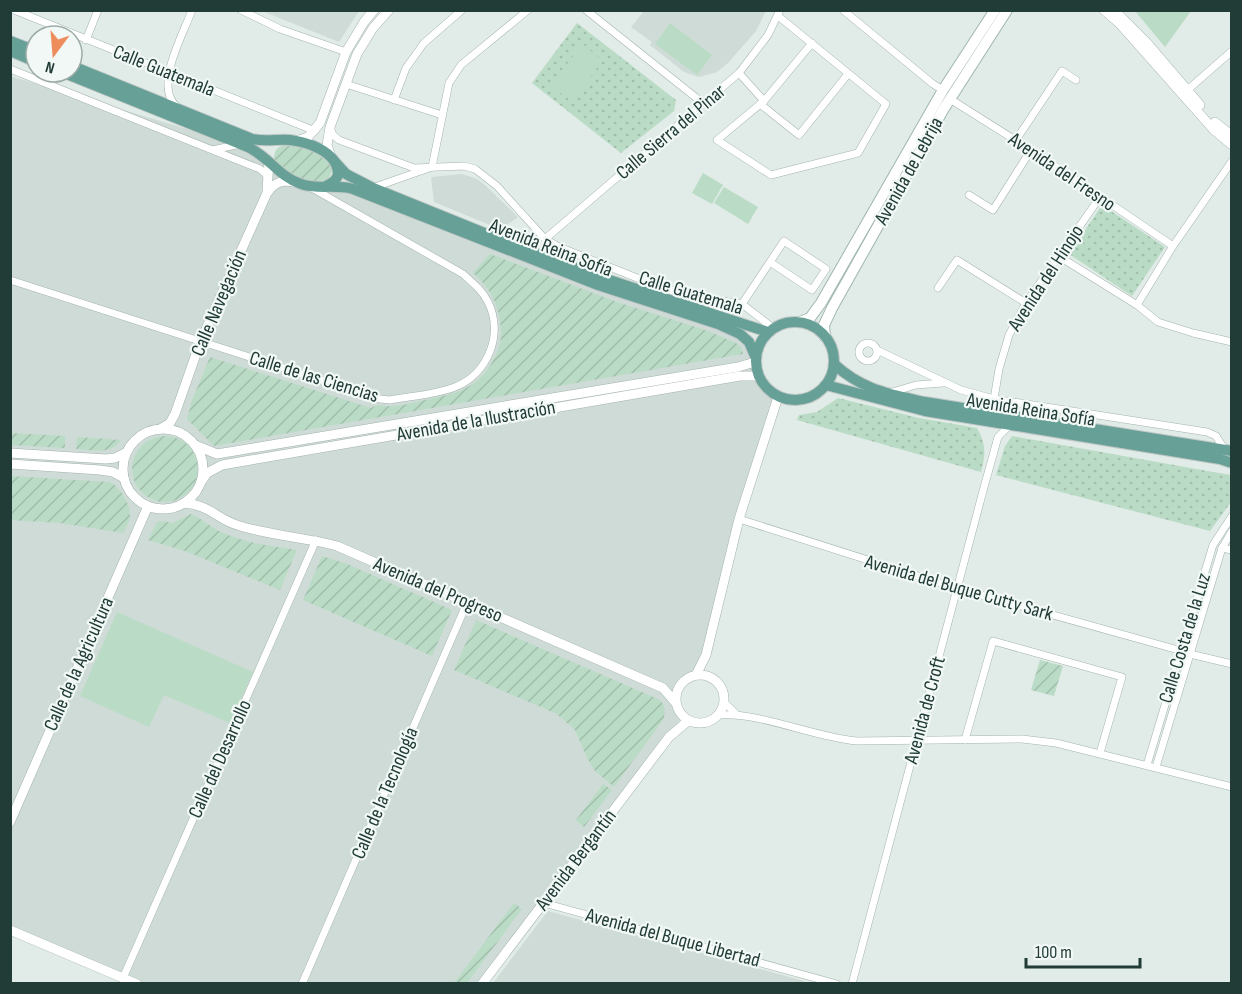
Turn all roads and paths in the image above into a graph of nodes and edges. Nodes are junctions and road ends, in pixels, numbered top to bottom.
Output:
1 (98, 10) edge
2 (192, 10) edge
3 (241, 10) edge
4 (374, 10) edge
5 (388, 10) edge
6 (462, 10) edge
7 (528, 10) edge
8 (586, 10) edge
9 (843, 10) edge
10 (995, 10) edge
11 (1007, 10) edge
12 (1104, 10) edge
13 (1114, 10) edge
14 (14, 11) edge
15 (779, 13) edge
16 (86, 40) junction
17 (812, 44) junction
18 (10, 51) edge
19 (1232, 51) edge
20 (346, 52) junction
21 (24, 57) edge
22 (10, 69) edge
23 (84, 71) edge
24 (168, 72) junction
25 (739, 73) junction
26 (848, 74) junction
27 (1076, 80) dead end
28 (84, 81) edge
29 (346, 84) junction
30 (1185, 92) junction
31 (946, 94) junction
32 (394, 100) junction
33 (762, 103) junction
34 (704, 104) junction
35 (181, 110) junction
36 (442, 115) junction
37 (330, 127) junction
38 (315, 131) junction
39 (1232, 136) edge
40 (1016, 140) junction
41 (278, 141) junction
42 (296, 141) junction
43 (240, 144) junction
44 (1232, 145) edge
45 (213, 150) junction
46 (1031, 150) junction
47 (333, 159) junction
48 (1232, 161) edge
49 (269, 162) junction
50 (430, 169) junction
51 (269, 182) junction
52 (295, 182) junction
53 (310, 187) junction
54 (326, 187) junction
55 (374, 188) junction
56 (267, 193) junction
57 (969, 195) dead end
58 (1100, 197) junction
59 (545, 238) junction
60 (1173, 246) junction
61 (1060, 256) junction
62 (770, 262) junction
63 (10, 280) edge
64 (938, 288) dead end
65 (1026, 303) junction
66 (742, 304) junction
67 (1137, 305) junction
68 (800, 322) junction
69 (770, 330) junction
70 (825, 337) junction
71 (201, 340) junction
72 (1232, 342) edge
73 (877, 350) dead end
74 (755, 359) junction
75 (834, 364) junction
76 (910, 365) junction
77 (758, 376) junction
78 (945, 383) junction
79 (826, 385) junction
80 (916, 385) junction
81 (888, 394) junction
82 (778, 397) junction
83 (994, 399) junction
84 (175, 414) junction
85 (993, 422) junction
86 (1010, 425) junction
87 (160, 429) junction
88 (183, 434) junction
89 (998, 437) junction
90 (195, 445) junction
91 (1228, 450) edge
92 (127, 452) junction
93 (10, 453) edge
94 (1232, 463) edge
95 (10, 464) edge
96 (124, 478) junction
97 (201, 483) junction
98 (184, 503) junction
99 (148, 506) junction
100 (208, 508) junction
101 (1232, 516) edge
102 (738, 519) junction
103 (1232, 531) edge
104 (316, 540) junction
105 (1221, 548) junction
106 (1232, 550) edge
107 (956, 588) junction
108 (467, 603) junction
109 (1182, 651) junction
110 (1190, 654) junction
111 (706, 655) junction
112 (1232, 664) edge
113 (696, 675) junction
114 (714, 680) junction
115 (681, 684) junction
116 (663, 688) junction
117 (724, 702) junction
118 (677, 706) junction
119 (736, 714) junction
120 (718, 715) junction
121 (688, 721) junction
122 (669, 737) junction
123 (965, 740) junction
124 (917, 741) junction
125 (1100, 753) junction
126 (1147, 765) junction
127 (1156, 767) junction
128 (1232, 787) edge
129 (10, 822) edge
130 (544, 903) junction
131 (10, 930) edge
132 (123, 978) junction
133 (136, 984) edge
134 (302, 984) edge
135 (482, 984) edge
136 (837, 984) edge
137 (852, 984) edge

1 - 16 street
2 - 24 street
3 - 20 street
4 - 20 street
5 - 29 street
6 - 32 street
7 - 36 street
8 - 34 street
9 - 31 street, Avenida del Fresno
10 - 31 main road, Avenida de Lebrija
11 - 31 main road, Avenida de Lebrija
12 - 30 street
13 - 30 street
14 - 16 street, Calle Guatemala
15 - 17 street
15 - 25 street, Calle Sierra del Pinar
16 - 24 street, Calle Guatemala
17 - 26 street
17 - 33 street
18 - 21 main road
19 - 30 street
20 - 38 street
22 - 45 street
23 - 35 main road
24 - 35 street
24 - 38 street, Calle Guatemala
25 - 33 street
25 - 34 street, Calle Sierra del Pinar
26 - 33 street
26 - 33 street
27 - 40 street
28 - 43 main road
29 - 32 street
29 - 37 street
30 - 39 street
30 - 44 street
31 - 40 street, Avenida del Fresno
31 - 68 main road, Avenida de Lebrija
31 - 70 main road, Avenida de Lebrija
32 - 36 street
34 - 59 street, Calle Sierra del Pinar
35 - 41 main road
36 - 50 street
37 - 47 street
37 - 50 street, Calle Guatemala
38 - 42 street
40 - 46 street, Avenida del Fresno
41 - 42 main road
41 - 49 main road
42 - 47 main road, Avenida Reina Sofía
43 - 45 street
43 - 49 main road
45 - 51 street
46 - 57 street
46 - 58 street, Avenida del Fresno
47 - 54 main road
47 - 55 main road, Avenida Reina Sofía
48 - 60 street
49 - 51 street
49 - 52 main road, Avenida Reina Sofía
50 - 55 street
50 - 59 street, Calle Guatemala
51 - 56 street
52 - 53 main road, Avenida Reina Sofía
52 - 56 street
53 - 54 main road, Avenida Reina Sofía
53 - 71 street, Calle de las Ciencias
54 - 74 main road, Avenida Reina Sofía
55 - 69 main road, Avenida Reina Sofía
56 - 71 street, Calle Navegación
58 - 60 street, Avenida del Fresno
58 - 61 street, Avenida del Hinojo
59 - 66 street, Calle Guatemala
60 - 67 street
61 - 65 street, Avenida del Hinojo
61 - 67 street
62 - 62 street
62 - 66 street
63 - 71 street, Calle de las Ciencias
64 - 65 street
65 - 83 street, Avenida del Hinojo
66 - 69 street, Calle Guatemala
67 - 72 street
68 - 69 main road
68 - 70 main road
69 - 74 main road
70 - 75 main road
71 - 84 street, Calle Navegación
73 - 76 street
74 - 77 main road
74 - 90 street, Avenida de la Ilustración
75 - 79 main road
75 - 81 main road, Avenida Reina Sofía
76 - 78 street
76 - 80 street
77 - 82 main road
77 - 97 street, Avenida de la Ilustración
78 - 80 street
78 - 83 street
79 - 82 main road
79 - 85 main road, Avenida Reina Sofía
80 - 81 street
81 - 91 main road, Avenida Reina Sofía
82 - 102 street
83 - 91 street
84 - 87 street, Calle Navegación
84 - 88 street
85 - 86 main road, Avenida Reina Sofía
85 - 89 street
86 - 89 street, Avenida de Croft
86 - 94 main road, Avenida Reina Sofía
87 - 88 street
87 - 92 street
88 - 90 street
89 - 107 street, Avenida de Croft
90 - 97 street
92 - 93 street
92 - 96 street
95 - 96 street
96 - 99 street
97 - 98 street
97 - 100 street
98 - 99 street
98 - 100 street, Avenida del Progreso
99 - 129 street, Calle de la Agricultura
100 - 104 street, Avenida del Progreso
101 - 109 street, Calle Costa de la Luz
102 - 107 street, Avenida del Buque Cutty Sark
102 - 111 street
103 - 105 street, Calle Costa de la Luz
104 - 108 street, Avenida del Progreso
104 - 132 street, Calle del Desarrollo
105 - 106 street
105 - 110 street, Calle Costa de la Luz
107 - 109 street, Avenida del Buque Cutty Sark
107 - 124 street, Avenida de Croft
108 - 116 street, Avenida del Progreso
108 - 134 street, Calle de la Tecnología
109 - 126 street, Calle Costa de la Luz
110 - 112 street
110 - 127 street, Calle Costa de la Luz
111 - 113 street
111 - 114 street
113 - 114 street
113 - 115 street
114 - 117 street
115 - 116 street
115 - 118 street
116 - 118 street, Avenida del Progreso
117 - 119 street
117 - 120 street
118 - 121 street
118 - 122 street, Avenida Bergantín
119 - 120 street
119 - 124 street
120 - 121 street
121 - 122 street, Avenida Bergantín
122 - 130 street, Avenida Bergantín
123 - 124 street
123 - 125 street
123 - 125 street
124 - 137 street, Avenida de Croft
125 - 126 street
126 - 127 street
127 - 128 street
130 - 135 street, Avenida Bergantín
130 - 136 street, Avenida del Buque Libertad
131 - 132 street
132 - 133 street

